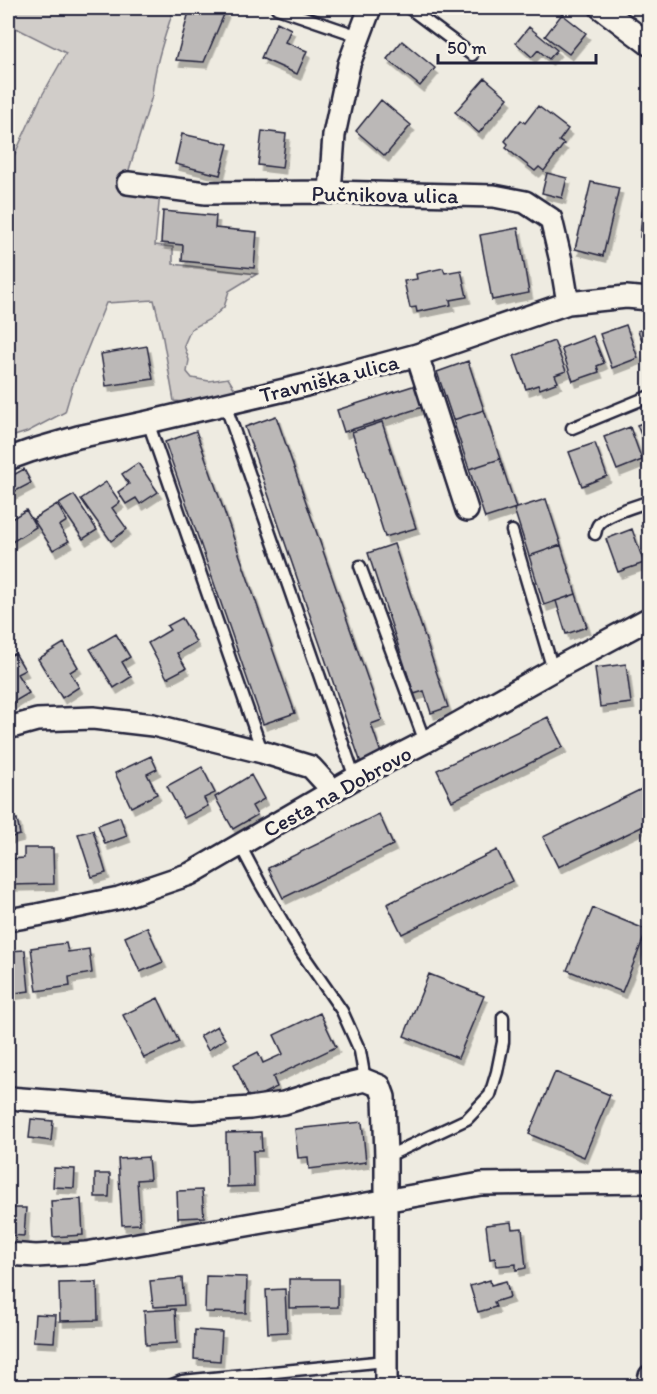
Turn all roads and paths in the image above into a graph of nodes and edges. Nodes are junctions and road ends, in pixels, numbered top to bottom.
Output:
1 (277, 8) edge
2 (370, 8) edge
3 (409, 8) edge
4 (601, 8) edge
5 (359, 36) junction
6 (650, 45) edge
7 (472, 55) dead end
8 (128, 183) dead end
9 (330, 192) junction
10 (650, 299) edge
11 (568, 303) junction
12 (417, 355) junction
13 (650, 396) edge
14 (225, 404) junction
15 (148, 422) junction
16 (572, 428) dead end
17 (8, 459) edge
18 (650, 501) edge
19 (467, 510) dead end
20 (512, 531) dead end
21 (595, 534) dead end
22 (360, 566) dead end
23 (650, 618) edge
24 (553, 670) junction
25 (8, 728) edge
26 (425, 742) junction
27 (262, 752) junction
28 (355, 778) junction
29 (333, 791) junction
30 (240, 845) junction
31 (8, 920) edge
32 (503, 1017) dead end
33 (365, 1080) junction
34 (8, 1098) edge
35 (386, 1157) junction
36 (650, 1182) edge
37 (386, 1200) junction
38 (8, 1254) edge
39 (386, 1361) junction
40 (170, 1386) edge
41 (386, 1386) edge

1 - 5 lane
2 - 5 street
3 - 7 lane
4 - 6 street
5 - 9 street
8 - 9 street, Pučnikova ulica
9 - 11 street, Pučnikova ulica
10 - 11 street, Travniška ulica
11 - 12 street, Travniška ulica
12 - 14 street, Travniška ulica
12 - 19 street
13 - 16 lane
14 - 15 street, Travniška ulica
14 - 28 lane
15 - 17 street, Travniška ulica
15 - 27 lane
18 - 21 lane
20 - 24 lane
22 - 26 lane
23 - 24 street, Cesta na Dobrovo
24 - 26 street, Cesta na Dobrovo
25 - 27 street
26 - 28 street, Cesta na Dobrovo
27 - 29 street
28 - 29 street, Cesta na Dobrovo
29 - 30 street, Cesta na Dobrovo
30 - 31 street, Cesta na Dobrovo
30 - 33 lane
32 - 35 lane
33 - 34 street
33 - 35 street
35 - 37 street
36 - 37 street
37 - 38 street
37 - 39 street
39 - 40 lane
39 - 41 street

